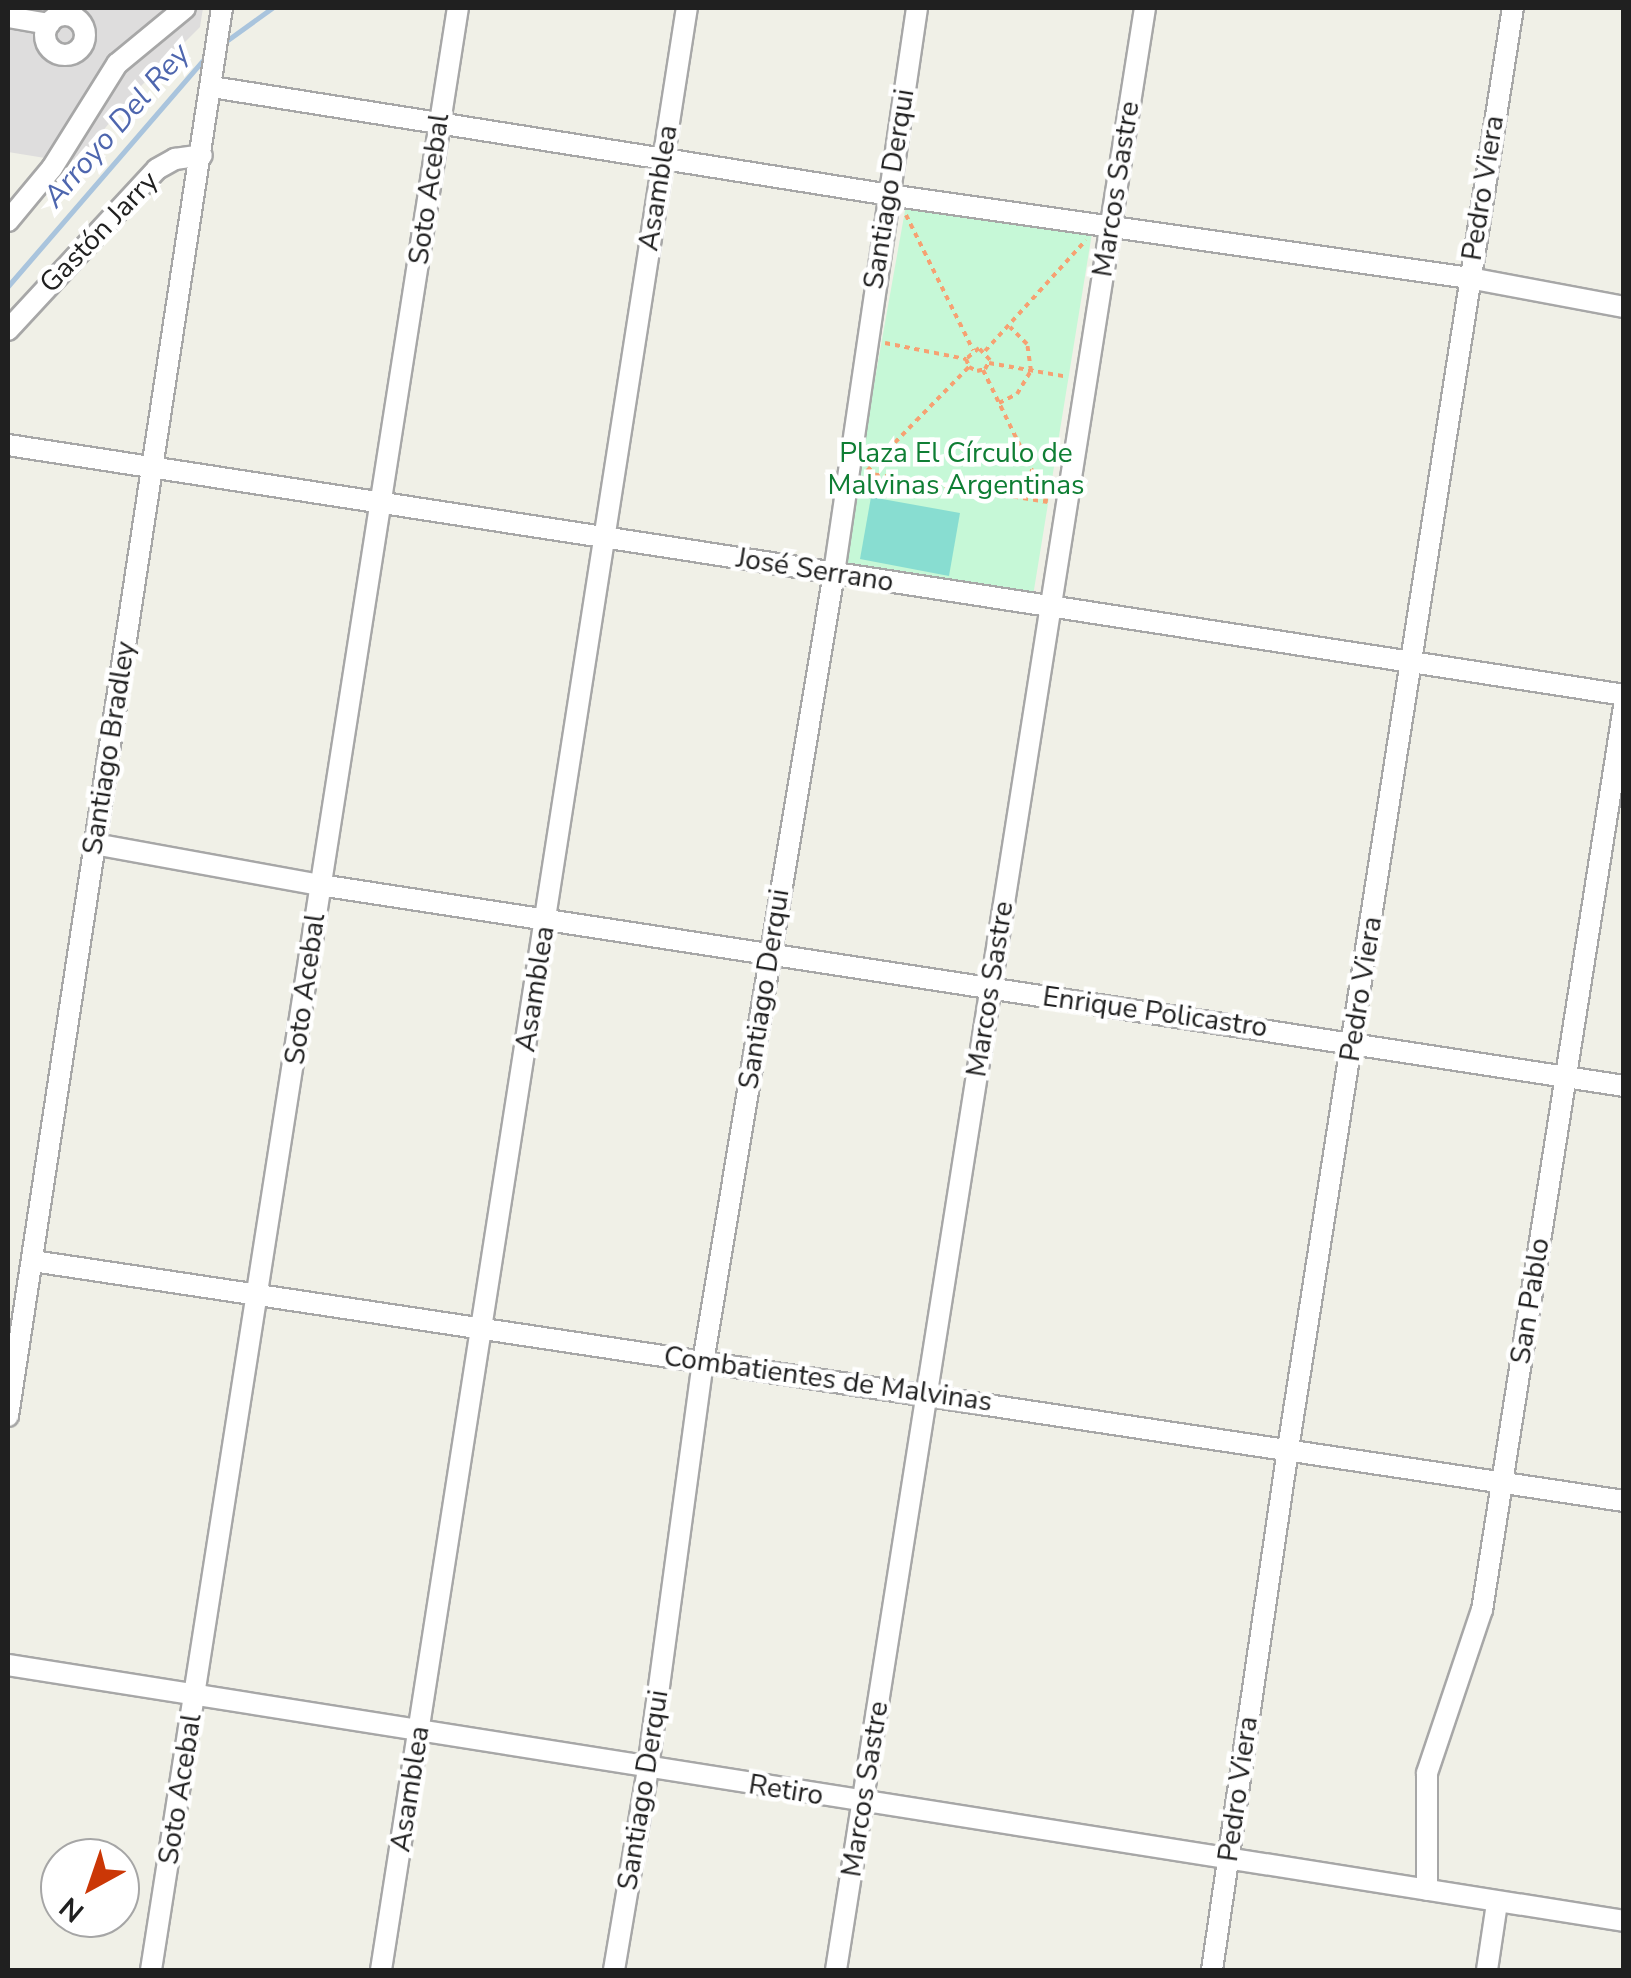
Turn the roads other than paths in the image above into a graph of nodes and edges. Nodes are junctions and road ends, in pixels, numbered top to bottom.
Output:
1 (185, 8) edge
2 (222, 8) edge
3 (458, 8) edge
4 (687, 8) edge
5 (917, 8) edge
6 (1145, 8) edge
7 (1512, 8) edge
8 (8, 18) edge
9 (48, 24) dead end
10 (213, 84) junction
11 (438, 123) junction
12 (202, 155) junction
13 (662, 158) junction
14 (892, 195) junction
15 (8, 221) edge
16 (1100, 225) junction
17 (1469, 278) junction
18 (1624, 306) edge
19 (8, 330) edge
20 (8, 445) edge
21 (153, 468) junction
22 (383, 503) junction
23 (603, 538) junction
24 (834, 573) junction
25 (1051, 607) junction
26 (1412, 662) junction
27 (1624, 696) edge
28 (1624, 706) edge
29 (94, 844) junction
30 (320, 884) junction
31 (546, 918) junction
32 (769, 952) junction
33 (989, 987) junction
34 (1353, 1041) junction
35 (1564, 1076) junction
36 (1624, 1086) edge
37 (33, 1261) junction
38 (260, 1293) junction
39 (482, 1325) junction
40 (704, 1362) junction
41 (928, 1394) junction
42 (8, 1416) edge
43 (1288, 1450) junction
44 (1502, 1484) junction
45 (1624, 1501) edge
46 (8, 1665) edge
47 (194, 1696) junction
48 (420, 1732) junction
49 (648, 1768) junction
50 (864, 1802) junction
51 (1228, 1859) junction
52 (1427, 1890) junction
53 (1497, 1903) junction
54 (1624, 1921) edge
55 (151, 1970) edge
56 (381, 1970) edge
57 (614, 1970) edge
58 (836, 1970) edge
59 (1212, 1970) edge
60 (1487, 1970) edge

1 - 15 street
2 - 10 street, Santiago Bradley
3 - 11 street, Soto Acebal
4 - 13 street, Asamblea
5 - 14 street, Santiago Derqui
6 - 16 street, Marcos Sastre
7 - 17 street, Pedro Viera
8 - 9 street
10 - 11 street
10 - 12 street, Santiago Bradley
11 - 13 street
11 - 22 street, Soto Acebal
12 - 19 street, Gastón Jarry
12 - 21 street, Santiago Bradley
13 - 14 street
13 - 23 street, Asamblea
14 - 16 street
14 - 24 street, Santiago Derqui
16 - 17 street
16 - 25 street, Marcos Sastre
17 - 18 street
17 - 26 street, Pedro Viera
20 - 21 street, José Serrano
21 - 22 street, José Serrano
21 - 29 street, Santiago Bradley
22 - 23 street, José Serrano
22 - 30 street, Soto Acebal
23 - 24 street, José Serrano
23 - 31 street, Asamblea
24 - 25 street, José Serrano
24 - 32 street, Santiago Derqui
25 - 26 street, José Serrano
25 - 33 street, Marcos Sastre
26 - 27 street, José Serrano
26 - 34 street, Pedro Viera
28 - 35 street, San Pablo
29 - 30 street, Enrique Policastro
29 - 37 street, Santiago Bradley
30 - 31 street, Enrique Policastro
30 - 38 street, Soto Acebal
31 - 32 street, Enrique Policastro
31 - 39 street, Asamblea
32 - 33 street, Enrique Policastro
32 - 40 street, Santiago Derqui
33 - 34 street, Enrique Policastro
33 - 41 street, Marcos Sastre
34 - 35 street, Enrique Policastro
34 - 43 street, Pedro Viera
35 - 36 street, Enrique Policastro
35 - 44 street, San Pablo
37 - 38 street, Combatientes de Malvinas
37 - 42 street, Santiago Bradley
38 - 39 street, Combatientes de Malvinas
38 - 47 street, Soto Acebal
39 - 40 street, Combatientes de Malvinas
39 - 48 street, Asamblea
40 - 41 street, Combatientes de Malvinas
40 - 49 street, Santiago Derqui
41 - 43 street, Combatientes de Malvinas
41 - 50 street, Marcos Sastre
43 - 44 street, Combatientes de Malvinas
43 - 51 street, Pedro Viera
44 - 45 street, Combatientes de Malvinas
44 - 52 street, San Pablo
46 - 47 street, Retiro
47 - 48 street, Retiro
47 - 55 street, Soto Acebal
48 - 49 street, Retiro
48 - 56 street, Asamblea
49 - 50 street, Retiro
49 - 57 street, Santiago Derqui
50 - 51 street, Retiro
50 - 58 street, Marcos Sastre
51 - 52 street, Retiro
51 - 59 street, Pedro Viera
52 - 53 street, Retiro
53 - 54 street, Retiro
53 - 60 street

